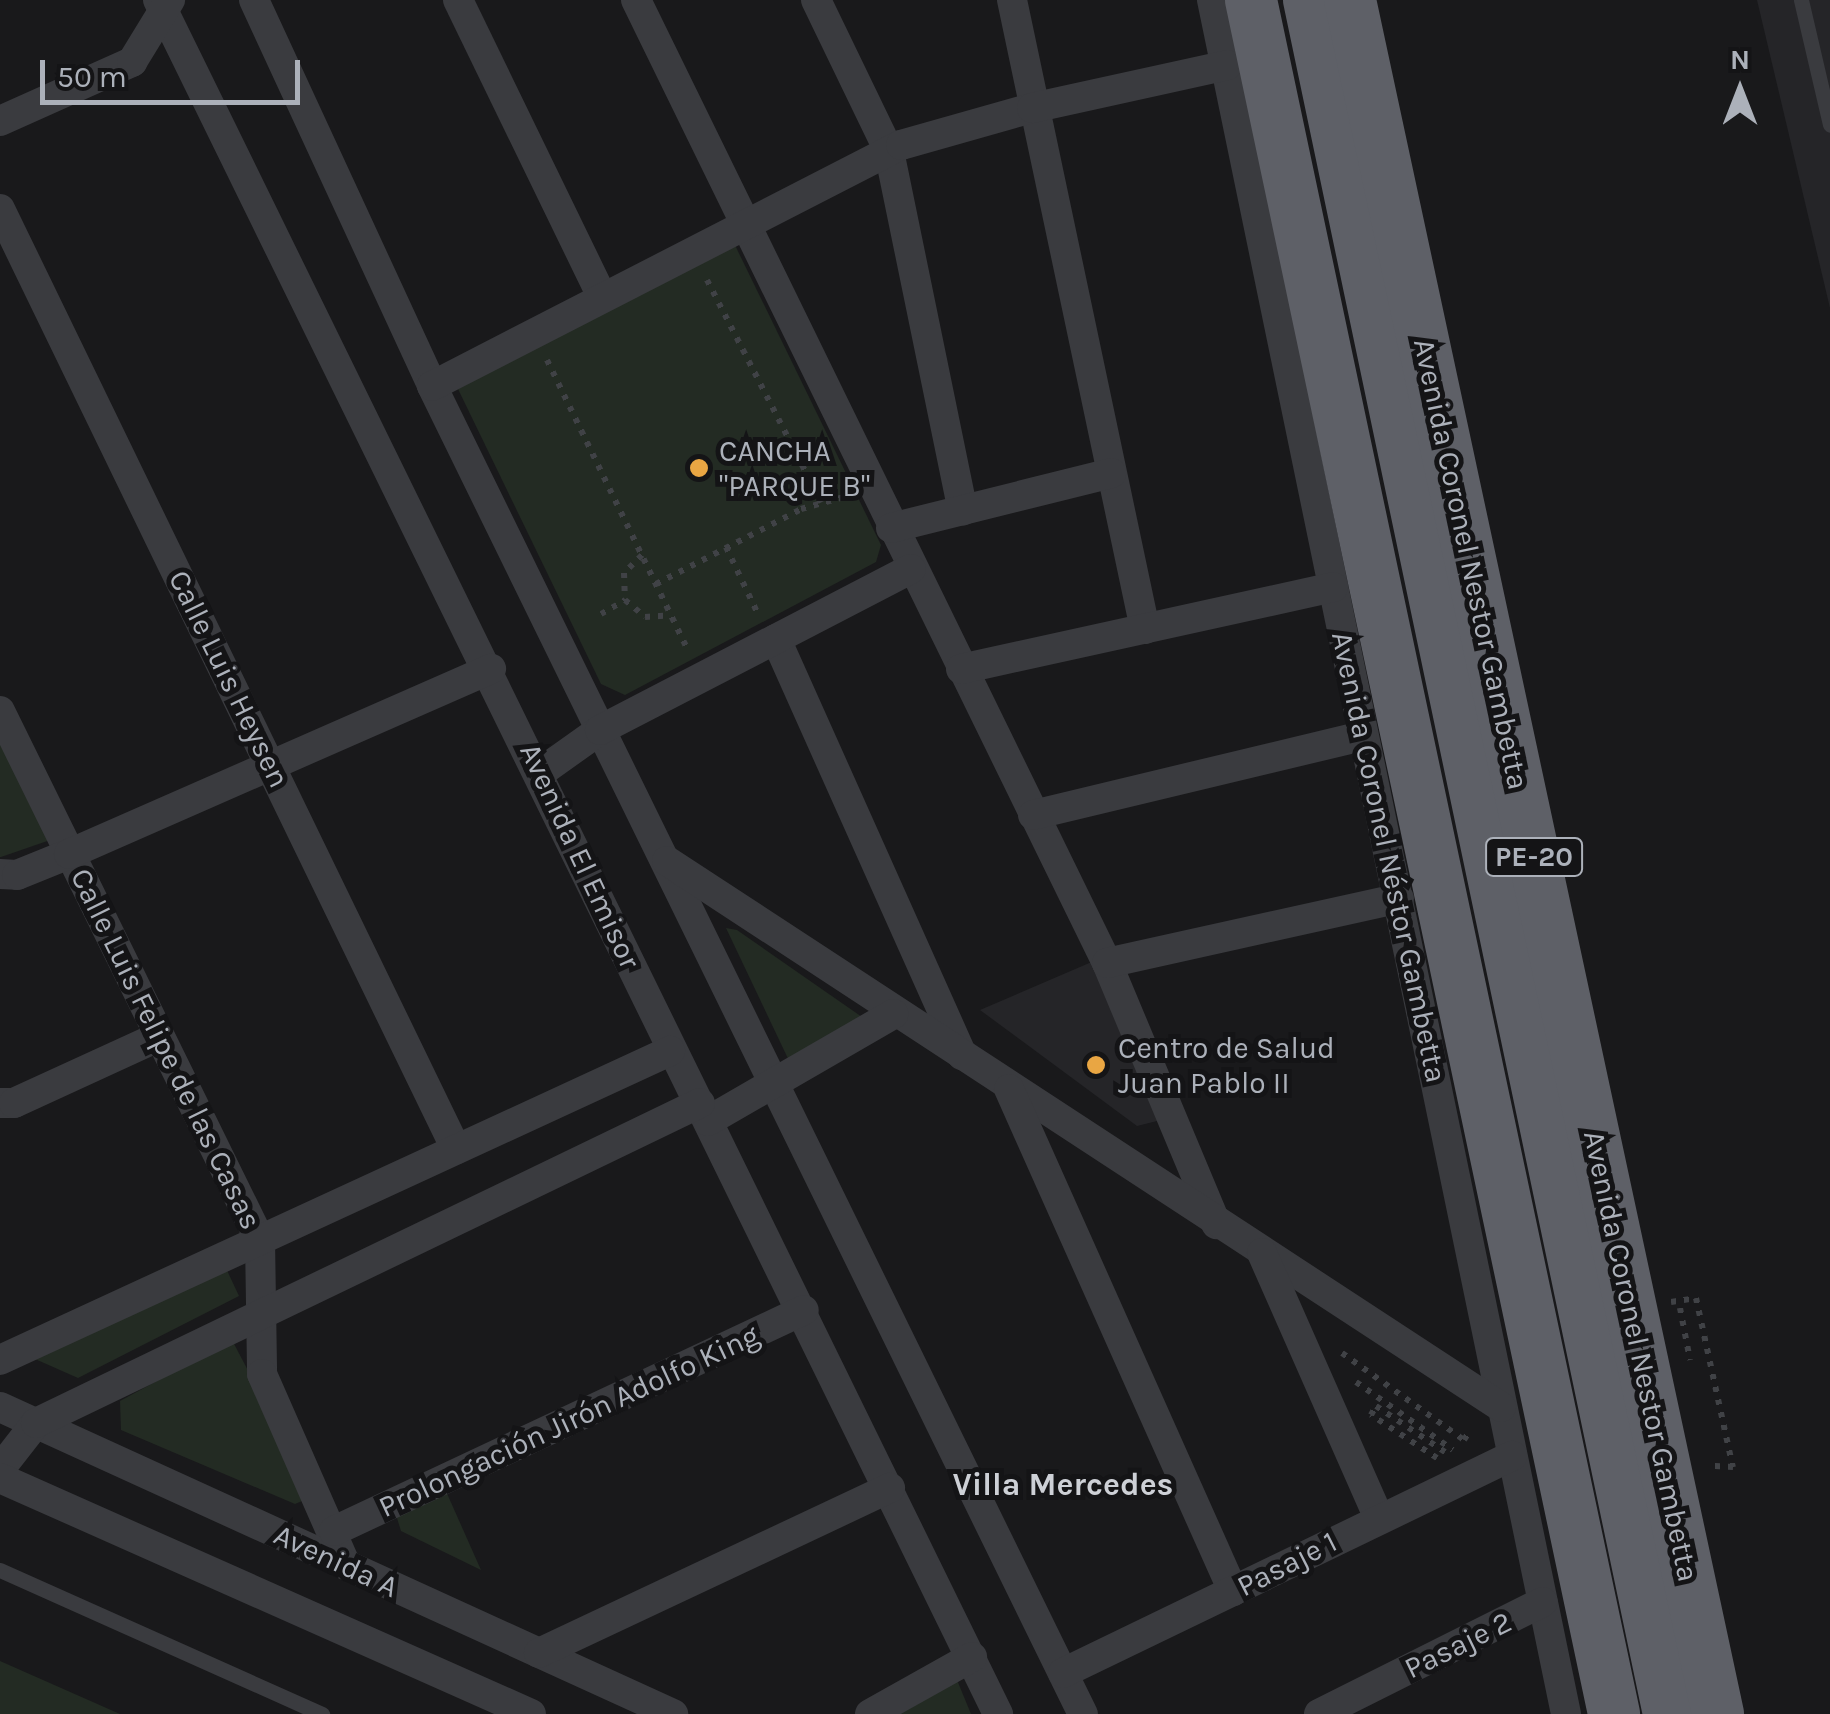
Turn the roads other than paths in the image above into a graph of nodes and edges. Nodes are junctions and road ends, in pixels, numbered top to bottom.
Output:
1 (254, 0) edge
2 (458, 0) edge
3 (636, 0) edge
4 (816, 0) edge
5 (1012, 0) edge
6 (1212, 0) edge
7 (1251, 0) edge
8 (1309, 0) edge
9 (1350, 0) edge
10 (1801, 0) edge
11 (164, 5) edge
12 (1227, 65) junction
13 (1032, 108) junction
14 (0, 120) edge
15 (1830, 125) edge
16 (889, 151) junction
17 (0, 209) edge
18 (743, 221) junction
19 (602, 296) junction
20 (432, 386) junction
21 (1111, 474) junction
22 (963, 510) junction
23 (891, 528) junction
24 (910, 569) junction
25 (1333, 587) junction
26 (768, 627) junction
27 (1144, 629) junction
28 (491, 668) junction
29 (960, 669) junction
30 (0, 710) edge
31 (600, 730) junction
32 (1362, 736) junction
33 (271, 763) junction
34 (541, 772) junction
35 (1033, 814) junction
36 (69, 854) junction
37 (666, 860) junction
38 (0, 874) edge
39 (1398, 898) junction
40 (1106, 963) junction
41 (894, 1014) junction
42 (158, 1037) junction
43 (670, 1051) junction
44 (962, 1055) junction
45 (778, 1085) junction
46 (1010, 1089) junction
47 (0, 1103) edge
48 (704, 1112) junction
49 (456, 1149) junction
50 (1216, 1224) junction
51 (260, 1240) junction
52 (1262, 1253) junction
53 (804, 1310) junction
54 (260, 1317) junction
55 (0, 1360) edge
56 (0, 1407) edge
57 (1501, 1408) junction
58 (36, 1423) junction
59 (1512, 1456) junction
60 (0, 1469) edge
61 (0, 1478) edge
62 (890, 1488) junction
63 (1379, 1518) junction
64 (334, 1531) junction
65 (346, 1565) junction
66 (0, 1570) edge
67 (1233, 1591) junction
68 (1544, 1602) junction
69 (539, 1653) junction
70 (972, 1657) junction
71 (1063, 1673) junction
72 (322, 1714) edge
73 (530, 1714) edge
74 (673, 1714) edge
75 (870, 1714) edge
76 (998, 1714) edge
77 (1082, 1714) edge
78 (1319, 1714) edge
79 (1566, 1714) edge
80 (1614, 1714) edge
81 (1669, 1714) edge
82 (1718, 1714) edge

1 - 20 street
2 - 19 street
3 - 18 street
4 - 16 street
5 - 13 street
6 - 12 street, Avenida Coronel Néstor Gambetta
7 - 80 highway, PE-20
8 - 81 highway
9 - 82 highway, Avenida Coronel Nestor Gambetta / PE-20
10 - 15 lane
11 - 14 street
11 - 28 street, Avenida El Emisor
12 - 13 street
12 - 25 street, Avenida Coronel Néstor Gambetta
13 - 16 street
13 - 21 street
16 - 18 street
16 - 22 street
17 - 33 street, Calle Luis Heysen
18 - 19 street
18 - 23 street
19 - 20 street
20 - 31 street
21 - 22 street
21 - 27 street
22 - 23 street
23 - 24 street
24 - 26 street
24 - 29 street
25 - 27 street
25 - 32 street, Avenida Coronel Néstor Gambetta
26 - 31 street
26 - 44 street
27 - 29 street
28 - 33 street
28 - 34 street, Avenida El Emisor
29 - 35 street
30 - 36 street, Calle Luis Felipe de las Casas
31 - 34 street
31 - 37 street
32 - 35 street
32 - 39 street, Avenida Coronel Néstor Gambetta
33 - 36 street
33 - 49 street, Calle Luis Heysen
34 - 43 street, Avenida El Emisor
35 - 40 street
36 - 38 street
36 - 42 street, Calle Luis Felipe de las Casas
37 - 41 street
37 - 45 street
39 - 40 street
39 - 57 street, Avenida Coronel Néstor Gambetta
40 - 50 street
41 - 44 street
41 - 45 street
42 - 47 street
42 - 51 street, Calle Luis Felipe de las Casas
43 - 48 street, Avenida El Emisor
43 - 49 street
44 - 46 street
45 - 48 street
45 - 71 street
46 - 50 street
46 - 67 street
48 - 53 street, Avenida El Emisor
48 - 54 street
49 - 51 street
50 - 52 street
51 - 54 street, Calle Luis Felipe de las Casas
51 - 55 street
52 - 57 street
52 - 63 street
53 - 62 street, Avenida El Emisor
53 - 64 street, Prolongación Jirón Adolfo King
54 - 58 street
54 - 64 street, Calle Luis Felipe de las Casas
56 - 58 street, Avenida A
57 - 59 street, Avenida Coronel Néstor Gambetta
58 - 60 street
58 - 65 street, Avenida A
59 - 63 street, Pasaje 1
59 - 68 street, Avenida Coronel Néstor Gambetta
61 - 73 street, Avenida A
62 - 69 street
62 - 70 street, Avenida El Emisor
63 - 67 street, Pasaje 1
64 - 65 street, Calle Luis Felipe de las Casas
65 - 69 street, Avenida A
66 - 72 lane
67 - 71 street, Pasaje 1
68 - 78 street, Pasaje 2
68 - 79 street, Avenida Coronel Néstor Gambetta
69 - 74 street, Avenida A
70 - 75 street
70 - 76 street, Avenida El Emisor
71 - 77 street

